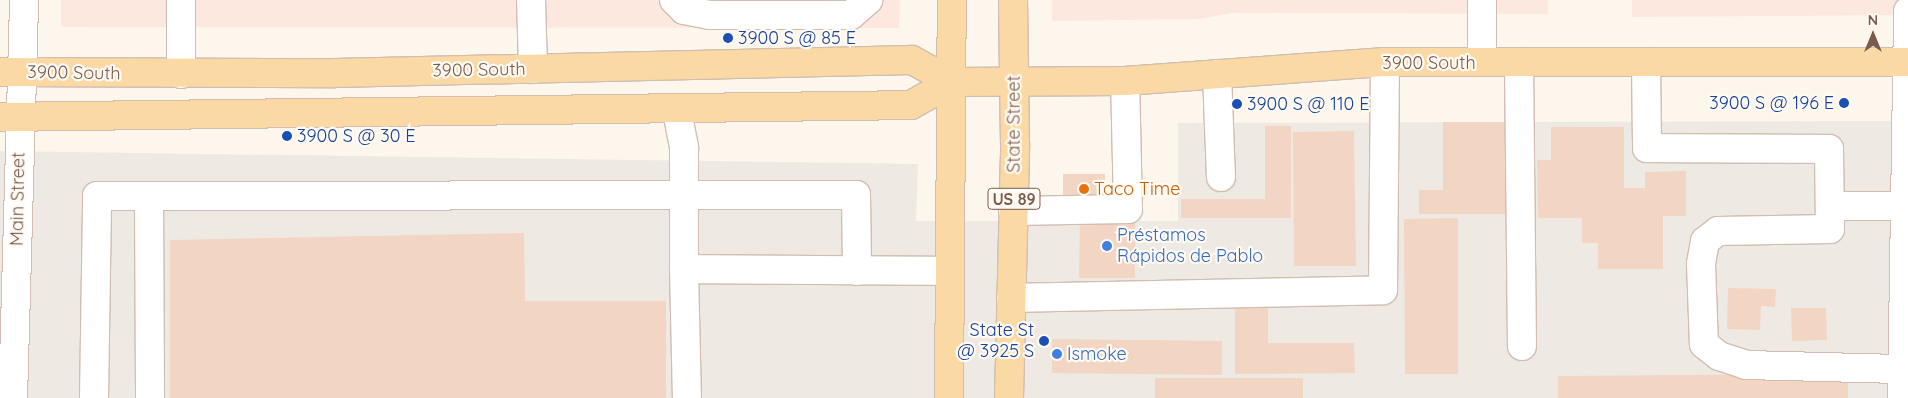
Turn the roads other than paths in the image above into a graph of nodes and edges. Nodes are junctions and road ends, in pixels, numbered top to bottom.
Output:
1 (24, 0) edge
2 (181, 0) edge
3 (531, 0) edge
4 (674, 0) edge
5 (868, 0) edge
6 (952, 0) edge
7 (1013, 0) edge
8 (1482, 0) edge
9 (1908, 12) edge
10 (1385, 62) junction
11 (1482, 62) junction
12 (1518, 62) junction
13 (1646, 62) junction
14 (1907, 62) edge
15 (533, 69) junction
16 (11, 73) edge
17 (181, 74) junction
18 (1217, 74) junction
19 (1125, 81) junction
20 (952, 82) junction
21 (1014, 82) junction
22 (677, 111) junction
23 (10, 117) edge
24 (1906, 145) edge
25 (1221, 177) dead end
26 (684, 194) junction
27 (149, 196) junction
28 (1830, 206) junction
29 (1904, 206) junction
30 (1014, 211) junction
31 (684, 269) junction
32 (857, 270) junction
33 (950, 271) junction
34 (1011, 298) junction
35 (1906, 308) edge
36 (1522, 346) dead end
37 (1902, 369) junction
38 (13, 398) edge
39 (94, 398) edge
40 (150, 398) edge
41 (687, 398) edge
42 (949, 398) edge
43 (1009, 398) edge
44 (1902, 398) edge

1 - 16 street, Main Street
2 - 17 street
3 - 15 street
4 - 5 street
6 - 20 main road
7 - 21 main road, State Street / US 89
8 - 11 street
9 - 14 street
10 - 11 main road, 3900 South
10 - 18 main road, 3900 South
10 - 34 street
11 - 12 main road, 3900 South
12 - 13 main road, 3900 South
12 - 36 street
13 - 14 main road, 3900 South
13 - 28 street
14 - 24 street
15 - 17 main road, 3900 South
15 - 20 main road, 3900 South
16 - 17 main road, 3900 South
16 - 23 street, Main Street
18 - 19 main road, 3900 South
18 - 25 street
19 - 21 main road, 3900 South
19 - 30 street
20 - 21 main road, 3900 South
20 - 22 main road, 3900 South
20 - 33 main road
21 - 30 main road, State Street / US 89
22 - 23 main road, 3900 South
22 - 26 street
23 - 38 street, Main Street
24 - 29 street
26 - 27 street
26 - 31 street
26 - 32 street
27 - 39 street
27 - 40 street
28 - 29 street
28 - 37 street
29 - 35 street
30 - 34 main road, State Street / US 89
31 - 32 street
31 - 41 street
32 - 33 street
33 - 42 main road
34 - 43 main road, State Street / US 89
35 - 37 street
37 - 44 street

